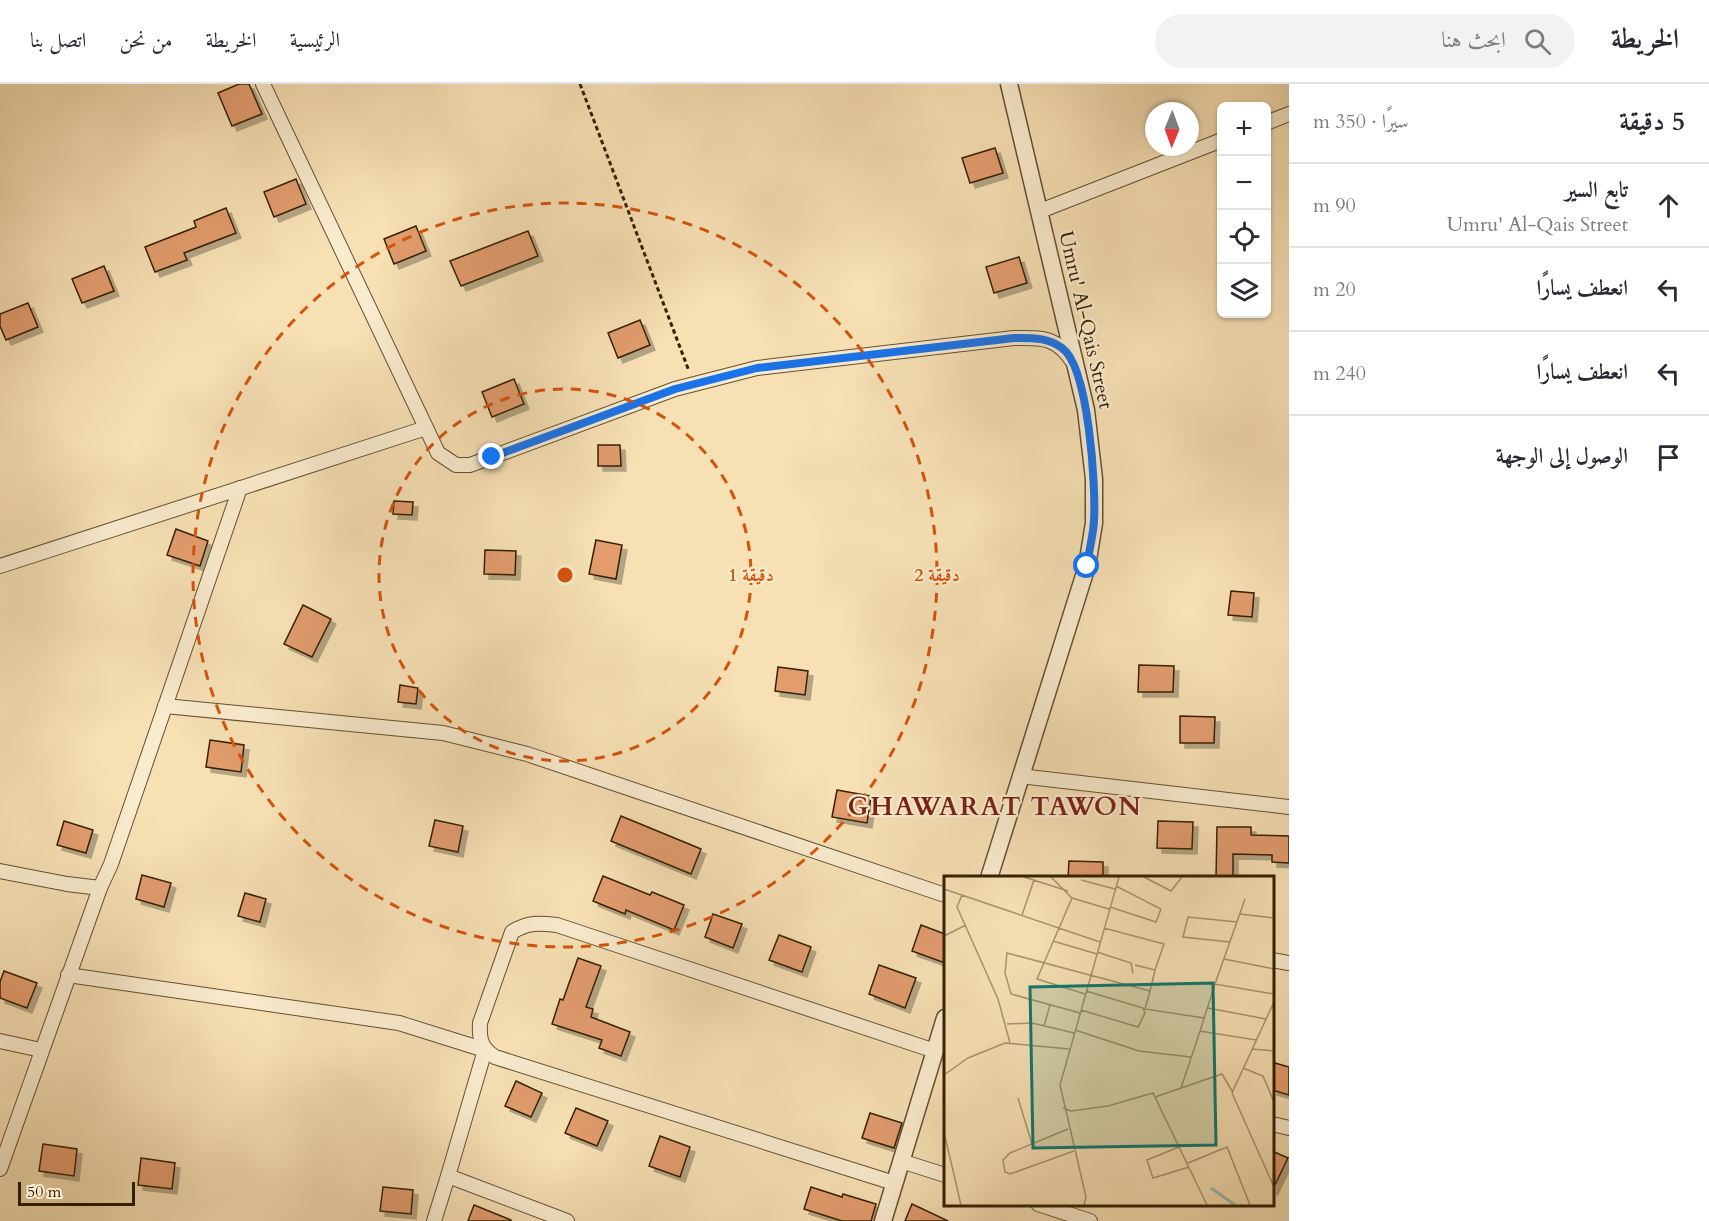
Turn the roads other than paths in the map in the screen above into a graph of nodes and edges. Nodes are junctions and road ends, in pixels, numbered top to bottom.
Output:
1 (263, 84) edge
2 (1009, 84) edge
3 (1289, 114) edge
4 (1271, 121) edge
5 (1217, 142) edge
6 (1040, 211) junction
7 (1077, 369) junction
8 (426, 428) junction
9 (240, 488) junction
10 (0, 566) edge
11 (165, 706) junction
12 (1020, 776) junction
13 (1289, 807) edge
14 (0, 871) edge
15 (990, 876) edge
16 (100, 888) junction
17 (944, 895) edge
18 (1274, 960) edge
19 (1289, 963) edge
20 (68, 975) junction
21 (944, 1027) edge
22 (0, 1041) edge
23 (41, 1050) junction
24 (484, 1050) junction
25 (935, 1051) junction
26 (1274, 1124) edge
27 (1289, 1128) edge
28 (901, 1161) junction
29 (0, 1169) edge
30 (944, 1175) edge
31 (447, 1176) junction
32 (894, 1183) junction
33 (1044, 1206) edge
34 (435, 1221) edge
35 (567, 1221) edge
36 (883, 1221) edge
37 (1090, 1221) edge

1 - 8 street
2 - 6 street, Umru' Al-Qais Street
3 - 4 street
5 - 6 street
6 - 7 street, Umru' Al-Qais Street
7 - 8 street
7 - 12 street, Umru' Al-Qais Street
8 - 9 street
9 - 10 street
9 - 11 street
11 - 16 street
11 - 17 street
12 - 13 street
12 - 15 street, Umru' Al-Qais Street
14 - 16 street
16 - 20 street
18 - 19 street
20 - 23 street
20 - 24 street
21 - 25 street
22 - 23 street
23 - 29 street
24 - 25 street
24 - 31 street
24 - 32 street
25 - 28 street
26 - 27 street
28 - 30 street
28 - 32 street
31 - 34 street
31 - 35 street
32 - 36 street
33 - 37 street

